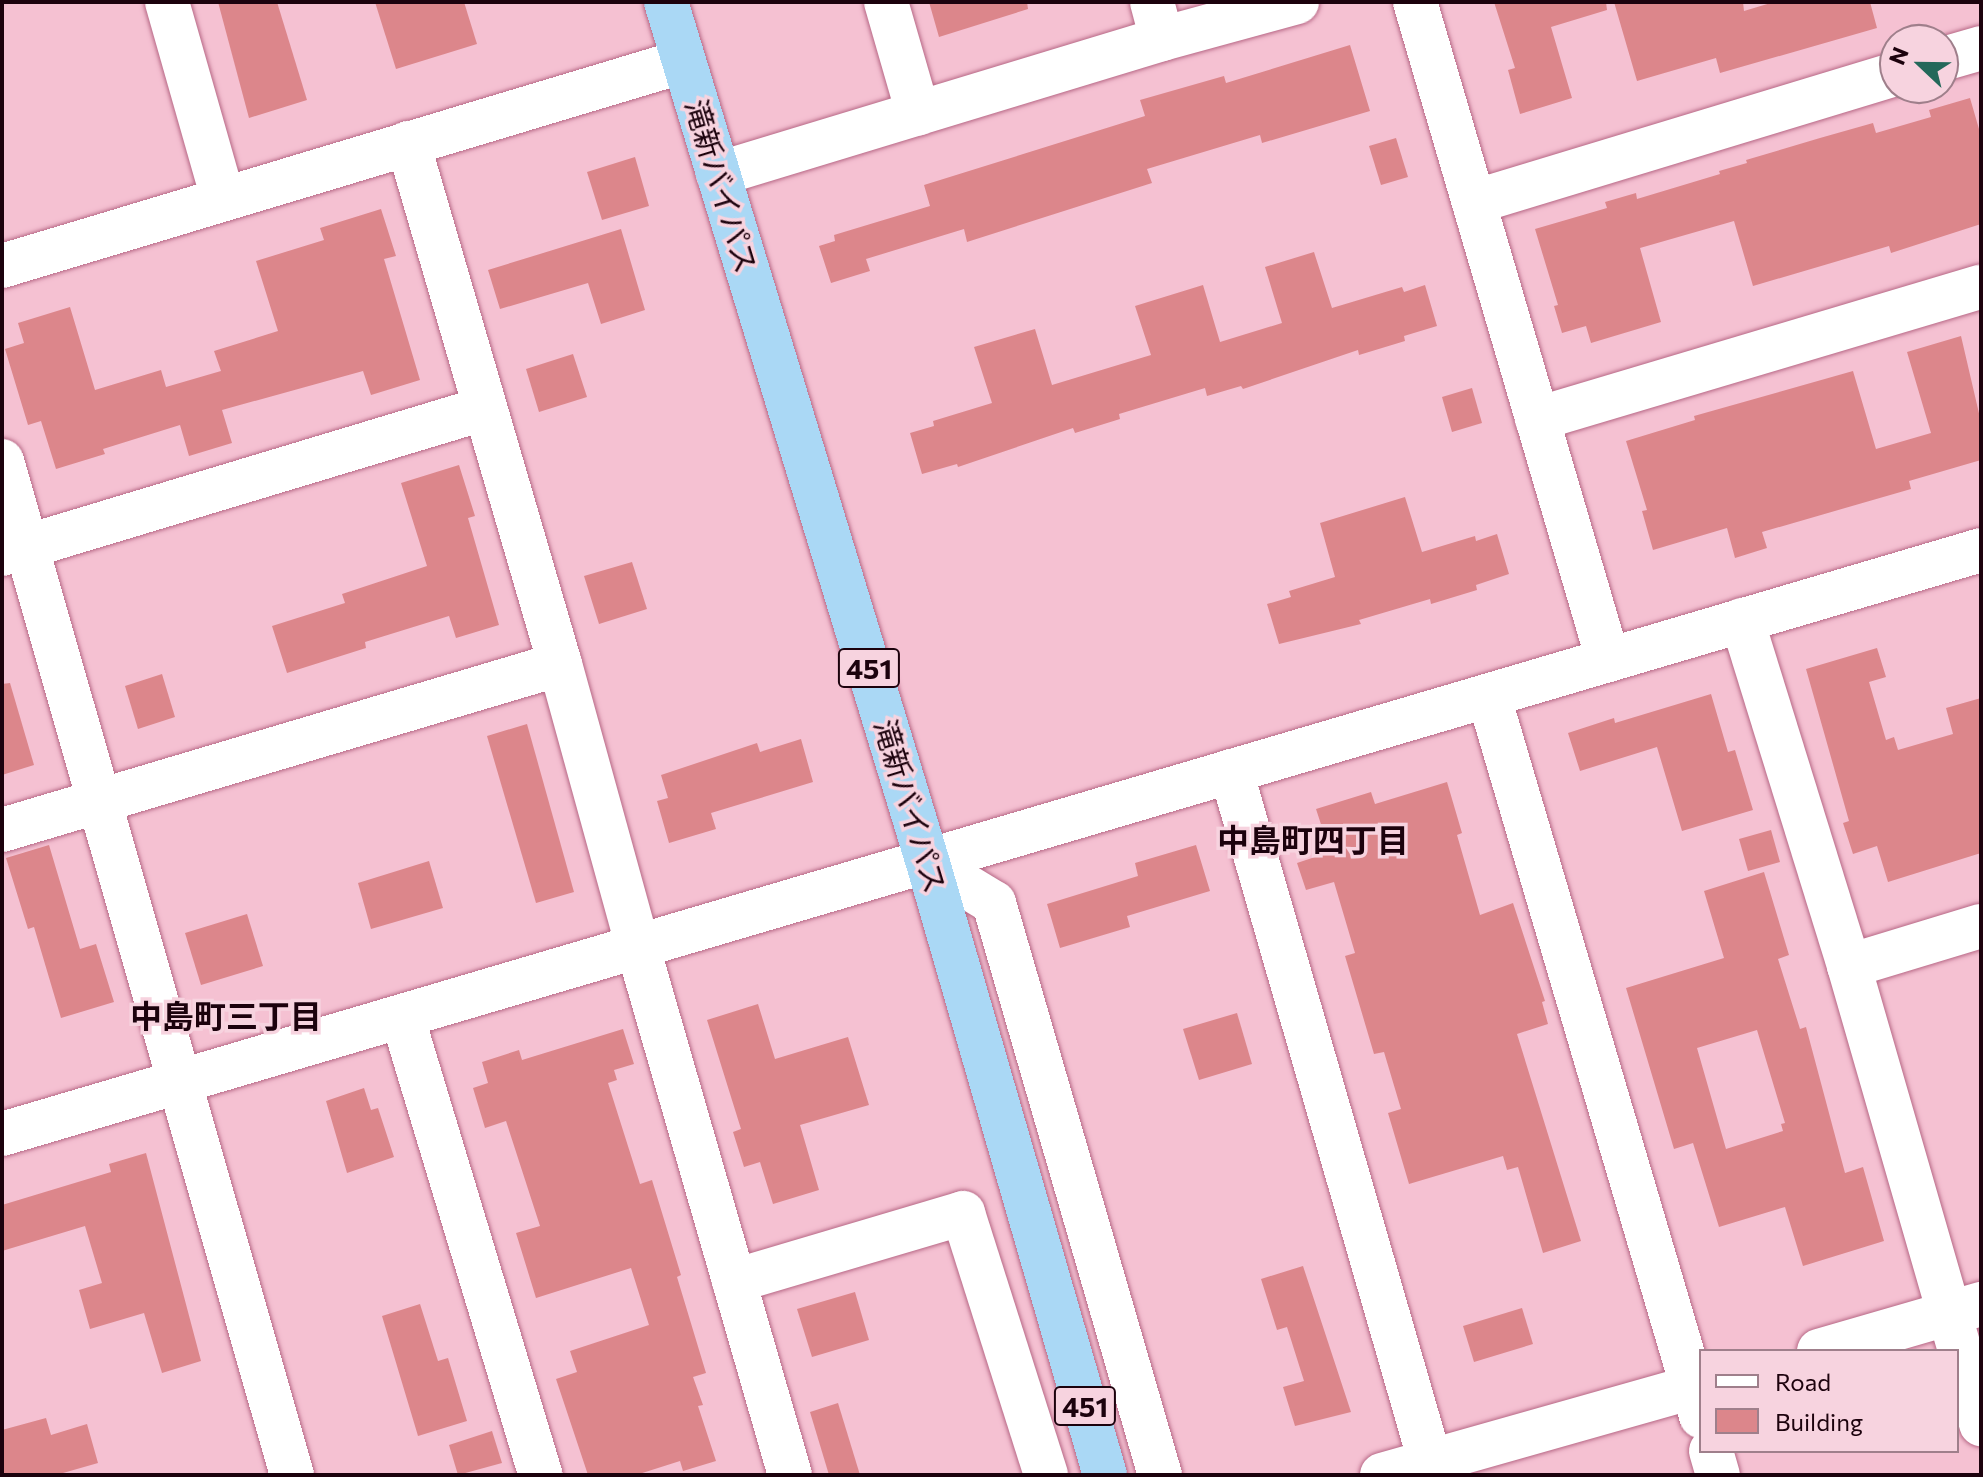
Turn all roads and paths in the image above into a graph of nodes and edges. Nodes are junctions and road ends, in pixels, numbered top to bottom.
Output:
1 (167, 2) edge
2 (666, 2) edge
3 (886, 2) edge
4 (1297, 2) edge
5 (1415, 2) edge
6 (1157, 20) edge
7 (1981, 48) edge
8 (1959, 54) edge
9 (684, 61) junction
10 (1879, 79) edge
11 (918, 113) junction
12 (408, 143) junction
13 (718, 174) junction
14 (223, 199) junction
15 (1474, 202) junction
16 (2, 266) edge
17 (1981, 287) edge
18 (483, 409) junction
19 (1537, 419) junction
20 (2, 461) edge
21 (15, 550) edge
22 (1981, 550) edge
23 (1742, 620) junction
24 (1608, 660) junction
25 (560, 664) junction
26 (1489, 697) junction
27 (1231, 771) junction
28 (100, 801) junction
29 (2, 830) edge
30 (928, 863) junction
31 (1981, 926) edge
32 (638, 948) junction
33 (1849, 966) junction
34 (402, 1016) junction
35 (177, 1082) junction
36 (2, 1134) edge
37 (734, 1281) junction
38 (1964, 1309) edge
39 (1826, 1349) edge
40 (1698, 1396) edge
41 (1981, 1424) edge
42 (1712, 1453) edge
43 (1432, 1468) edge
44 (292, 1475) edge
45 (541, 1475) edge
46 (790, 1475) edge
47 (1046, 1475) edge
48 (1105, 1475) edge
49 (1160, 1475) edge
50 (1382, 1475) edge
51 (1718, 1475) edge

1 - 14 street
2 - 9 highway, 滝新バイパス / 451
3 - 11 street
4 - 6 street
5 - 15 street
6 - 11 street
7 - 8 street
9 - 12 street
9 - 13 highway, 滝新バイパス / 451
10 - 15 street
11 - 13 street
12 - 14 street
12 - 18 street
13 - 30 highway, 滝新バイパス / 451
14 - 16 street
15 - 19 street
17 - 19 street
18 - 21 street
18 - 25 street
19 - 24 street
20 - 21 street
21 - 28 street
22 - 23 street
23 - 24 street
23 - 33 street
24 - 26 street
25 - 28 street
25 - 32 street
26 - 27 street
26 - 40 street
27 - 30 street
27 - 43 street
28 - 29 street
28 - 35 street
30 - 32 street
30 - 48 highway, 滝新バイパス / 451
30 - 49 street
31 - 33 street
32 - 34 street
32 - 37 street
33 - 38 street
34 - 35 street
34 - 45 street
35 - 36 street
35 - 44 street
37 - 46 street
37 - 47 street
38 - 39 street
38 - 41 street
40 - 43 street
42 - 51 street
43 - 50 street

